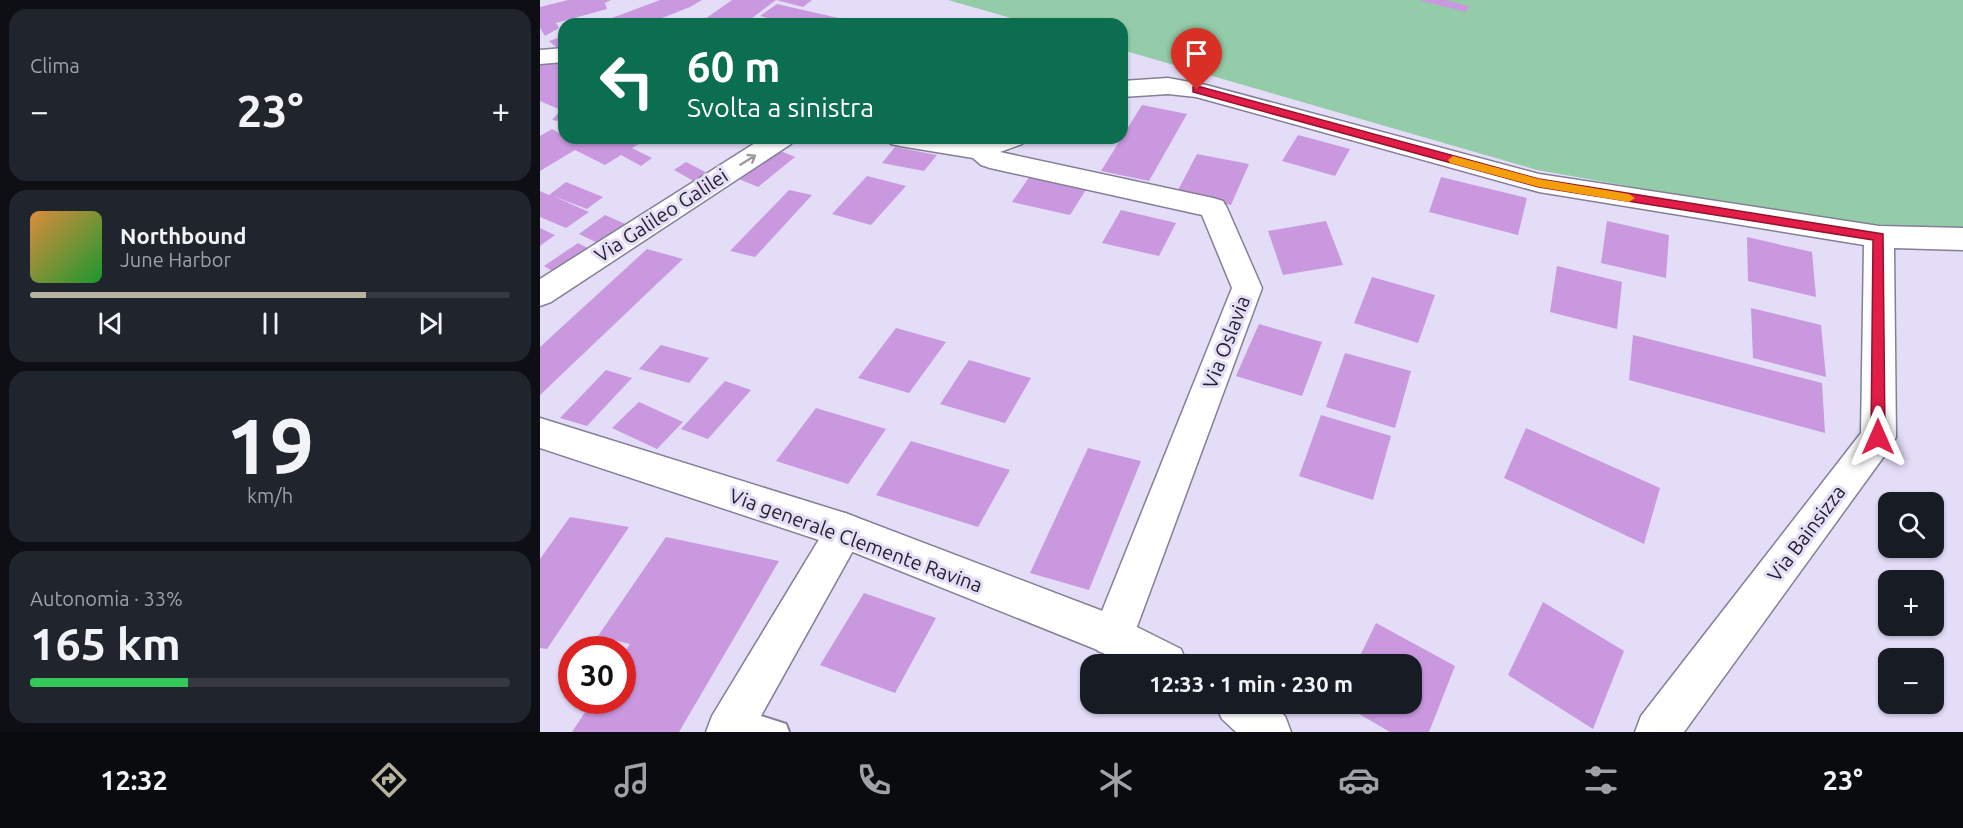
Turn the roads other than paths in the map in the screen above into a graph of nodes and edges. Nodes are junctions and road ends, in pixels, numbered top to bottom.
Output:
1 (558, 56) edge
2 (540, 57) edge
3 (1128, 89) edge
4 (773, 144) edge
5 (997, 144) edge
6 (1879, 237) junction
7 (1963, 239) edge
8 (540, 294) edge
9 (540, 433) edge
10 (844, 531) junction
11 (1113, 636) junction
12 (1147, 654) edge
13 (732, 725) edge
14 (778, 732) edge
15 (1657, 732) edge

1 - 2 street
3 - 6 street
8 -> 4 street, Via Galileo Galilei
5 - 11 street, Via Oslavia
6 - 7 street
6 - 15 street, Via Bainsizza
9 - 10 street, Via generale Clemente Ravina
10 - 11 street, Via generale Clemente Ravina
10 - 13 street
11 - 12 street, Via generale Clemente Ravina
13 - 14 lane

